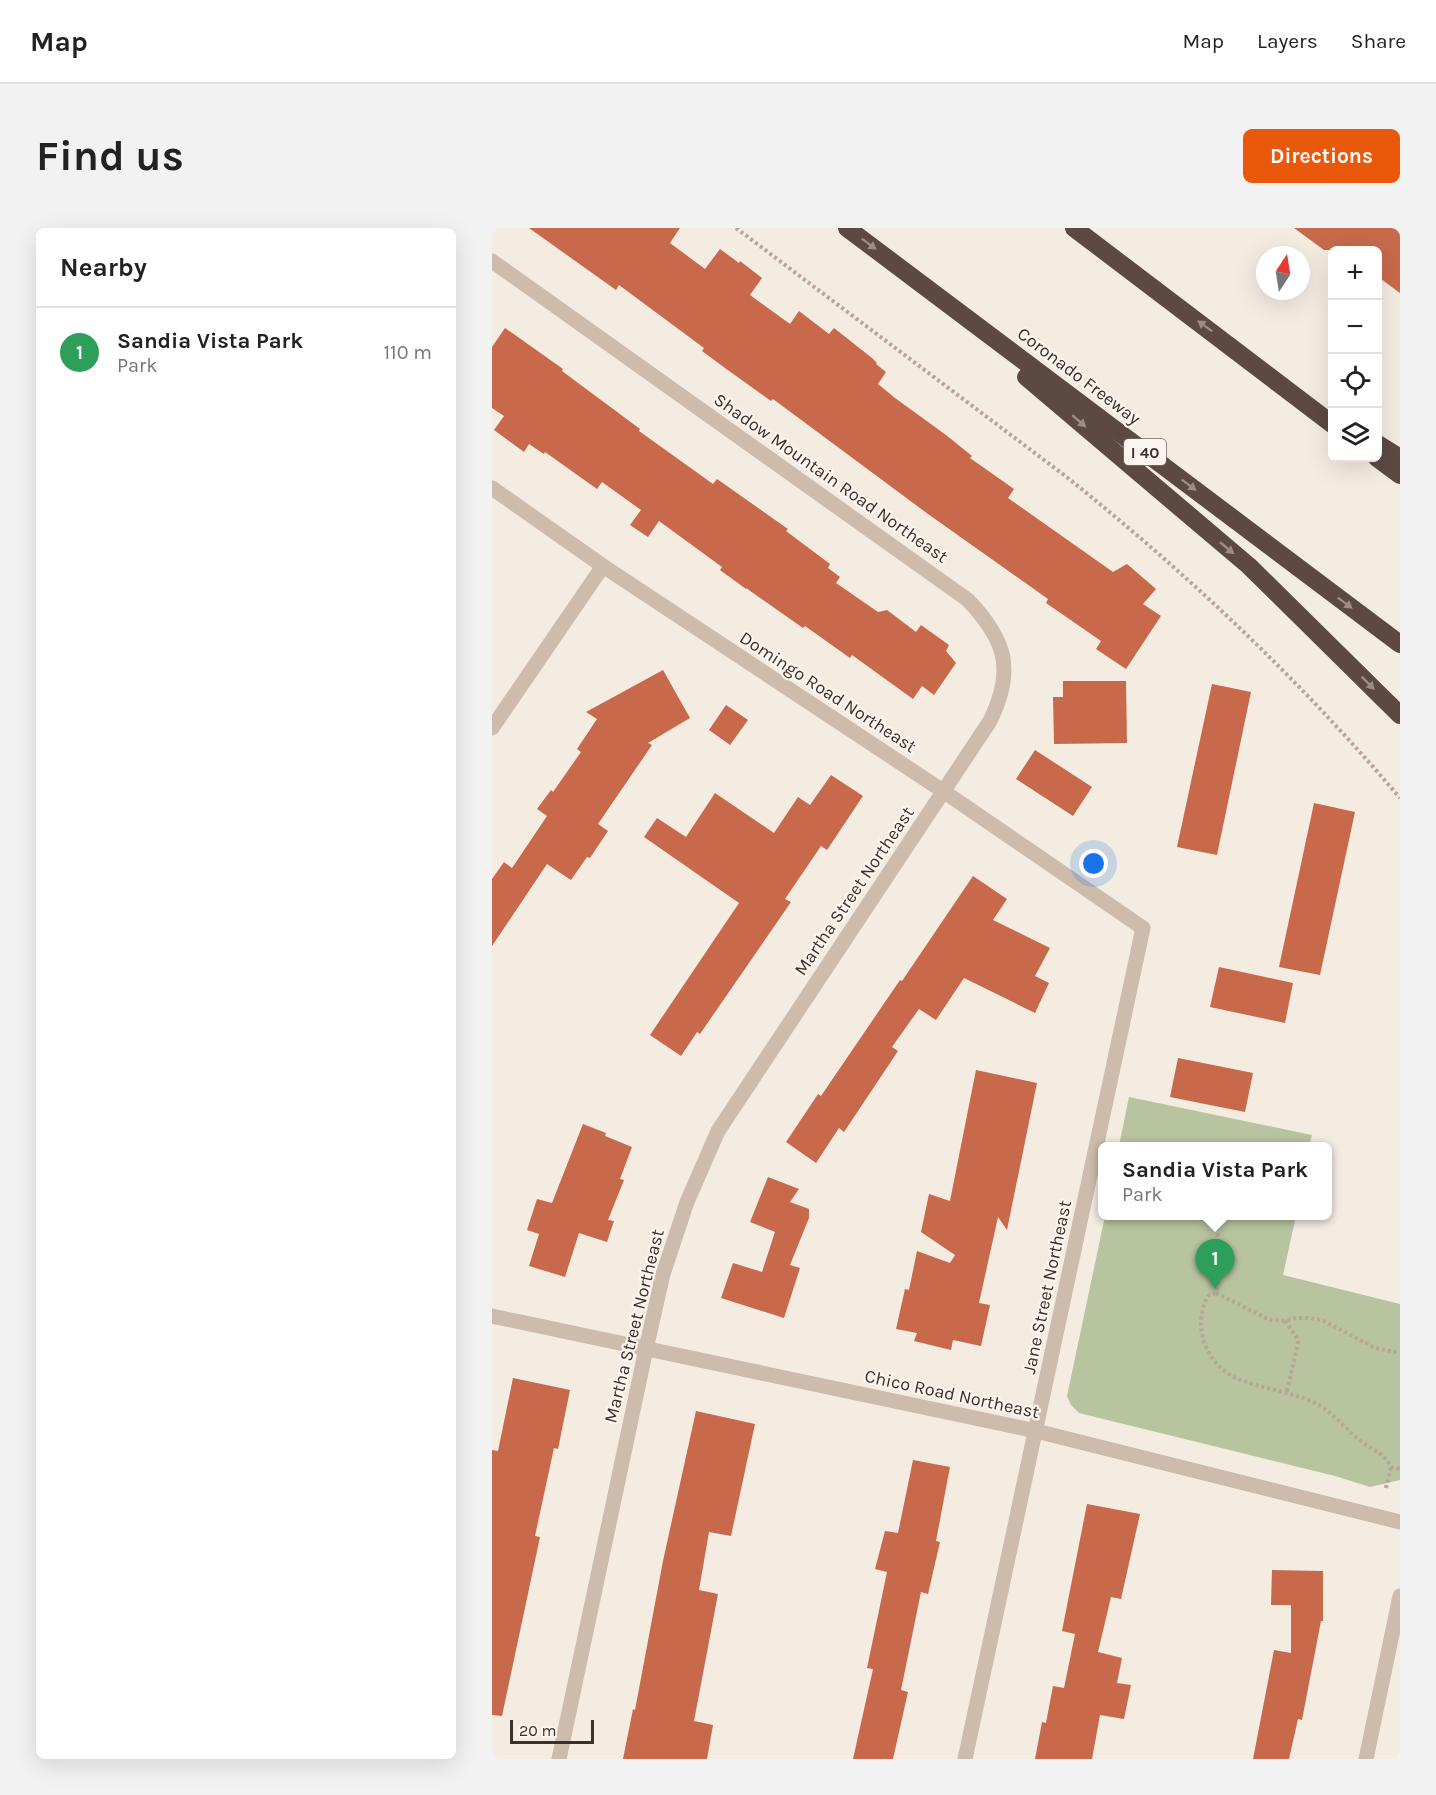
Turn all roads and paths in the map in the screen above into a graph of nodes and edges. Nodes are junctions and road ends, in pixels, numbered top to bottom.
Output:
1 (736, 228) edge
2 (847, 228) edge
3 (1074, 228) edge
4 (492, 261) edge
5 (891, 261) junction
6 (1251, 362) junction
7 (1328, 411) edge
8 (1328, 421) edge
9 (1382, 447) edge
10 (1400, 458) edge
11 (1382, 462) edge
12 (1400, 475) edge
13 (492, 488) edge
14 (603, 566) junction
15 (1400, 644) edge
16 (1400, 716) edge
17 (492, 729) edge
18 (943, 791) junction
19 (1400, 798) edge
20 (1143, 928) joint
21 (1215, 1220) edge
22 (1216, 1293) junction
23 (492, 1316) edge
24 (1285, 1321) junction
25 (646, 1349) junction
26 (1400, 1353) edge
27 (1287, 1392) junction
28 (1036, 1431) junction
29 (1391, 1467) junction
30 (1400, 1469) edge
31 (1386, 1488) dead end
32 (1400, 1522) edge
33 (1400, 1596) edge
34 (559, 1759) edge
35 (965, 1759) edge
36 (1366, 1759) edge

1 - 19 path
2 -> 5 highway, Coronado Freeway / I 40
6 -> 3 highway
4 - 18 street, Shadow Mountain Road Northeast
5 -> 15 highway, Coronado Freeway / I 40
5 -> 16 highway
6 - 7 highway
6 - 8 highway
9 - 10 highway
11 - 12 highway
13 - 14 street, Domingo Road Northeast
14 - 17 street
14 - 18 street, Domingo Road Northeast
18 - 20 street, Domingo Road Northeast
18 - 25 street, Martha Street Northeast
20 - 28 street, Jane Street Northeast
21 - 22 path
22 - 24 path
22 - 27 path
23 - 25 street, Chico Road Northeast
24 - 26 path
24 - 27 path
25 - 28 street, Chico Road Northeast
25 - 34 street, Martha Street Northeast
27 - 29 path
28 - 32 street, Chico Road Northeast
28 - 35 street, Jane Street Northeast
29 - 30 path
29 - 31 path
33 - 36 street

